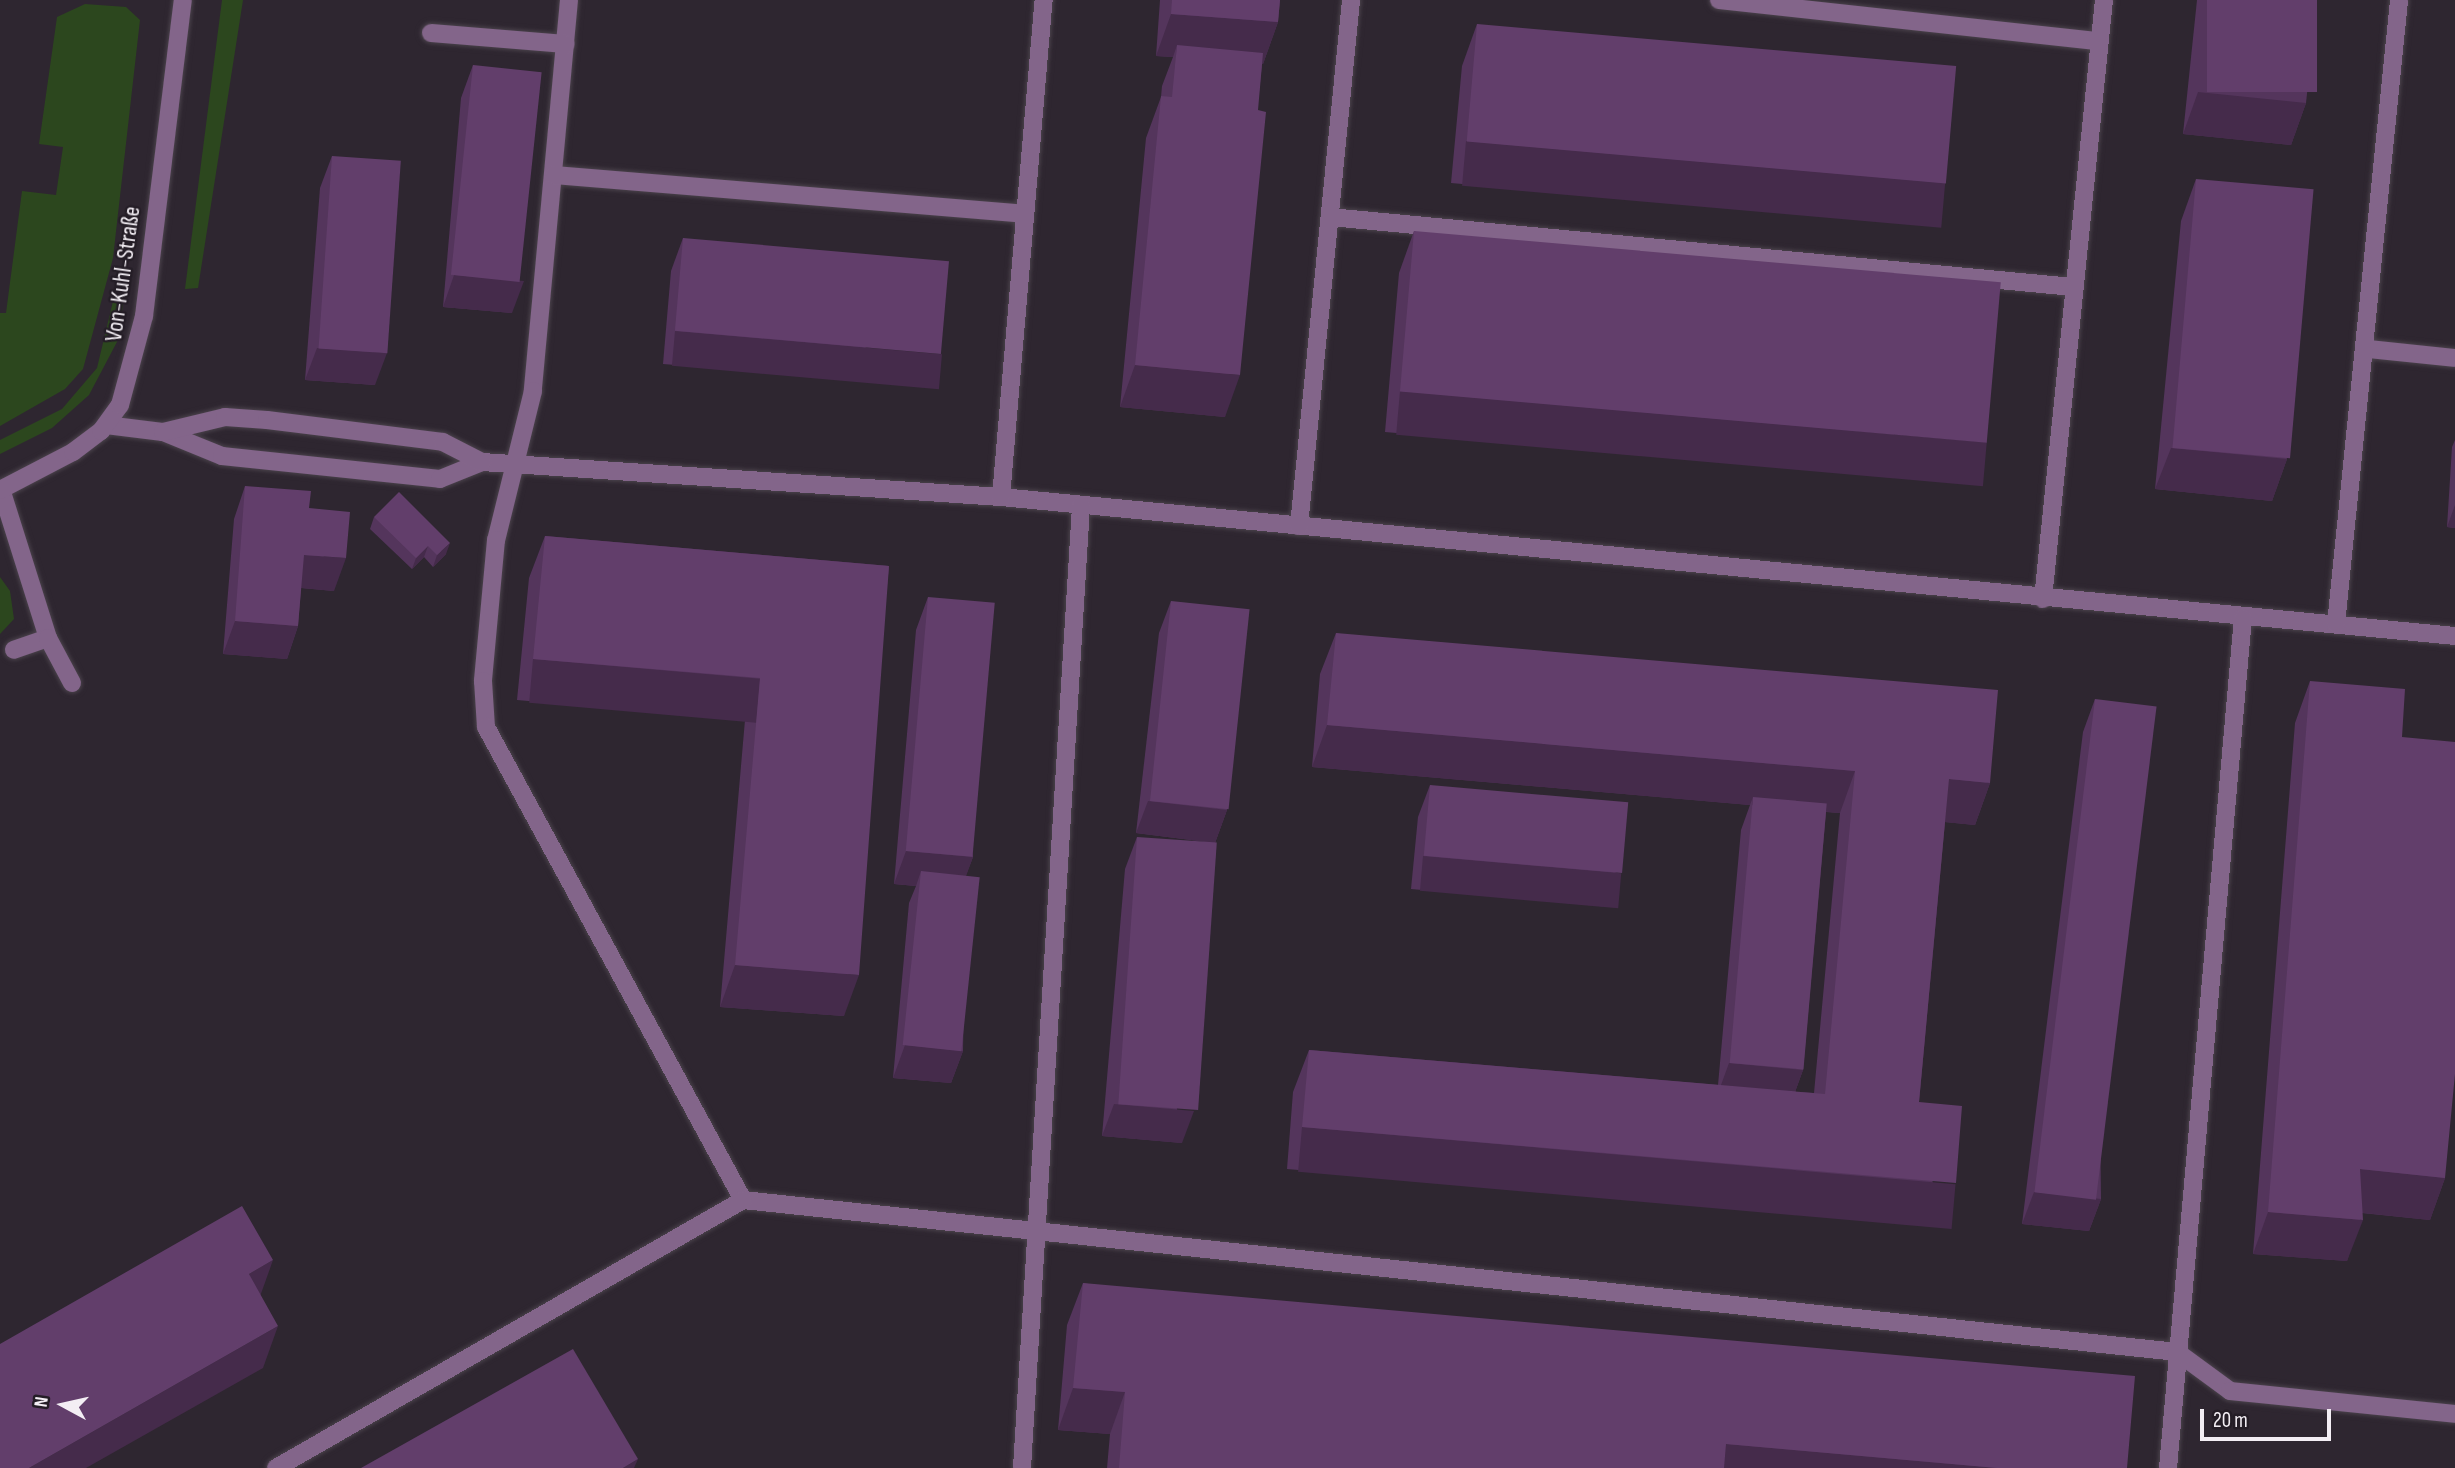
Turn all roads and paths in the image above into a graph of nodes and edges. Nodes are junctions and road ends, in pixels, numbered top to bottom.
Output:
1 (183, 0) edge
2 (569, 0) edge
3 (1044, 0) edge
4 (1351, 0) edge
5 (1719, 0) edge
6 (2104, 0) edge
7 (2399, 0) edge
8 (431, 33) dead end
9 (2099, 41) junction
10 (565, 44) junction
11 (554, 174) junction
12 (1024, 214) junction
13 (1330, 217) junction
14 (2073, 286) junction
15 (2368, 349) junction
16 (2455, 358) edge
17 (106, 425) junction
18 (163, 432) junction
19 (482, 462) junction
20 (514, 464) junction
21 (1, 489) edge
22 (1001, 497) junction
23 (1080, 505) junction
24 (1299, 526) junction
25 (2043, 598) junction
26 (2243, 618) junction
27 (2336, 624) junction
28 (2455, 636) edge
29 (48, 638) junction
30 (15, 650) dead end
31 (72, 683) dead end
32 (743, 1200) junction
33 (1034, 1230) junction
34 (2177, 1352) junction
35 (2455, 1414) edge
36 (276, 1468) edge
37 (1022, 1468) edge
38 (2168, 1468) edge

1 - 17 street, Von-Kuhl-Straße
2 - 10 street
3 - 12 street
4 - 13 street
5 - 9 street
6 - 9 street
7 - 15 street
8 - 10 street
9 - 14 street
10 - 11 street
11 - 12 street
11 - 20 street
12 - 22 street
13 - 14 street
13 - 24 street
14 - 25 street
15 - 16 street
15 - 27 street
17 - 18 street
17 - 21 street, Von-Kuhl-Straße
18 - 19 street
18 - 19 street
19 - 20 street
20 - 22 street
20 - 32 street
21 - 29 street
22 - 23 street
23 - 24 street
23 - 33 street
24 - 25 street
25 - 26 street
26 - 27 street
26 - 34 street
27 - 28 street
29 - 30 street
29 - 31 street
32 - 33 street
32 - 36 street
33 - 34 street
33 - 37 street
34 - 35 street
34 - 38 street

